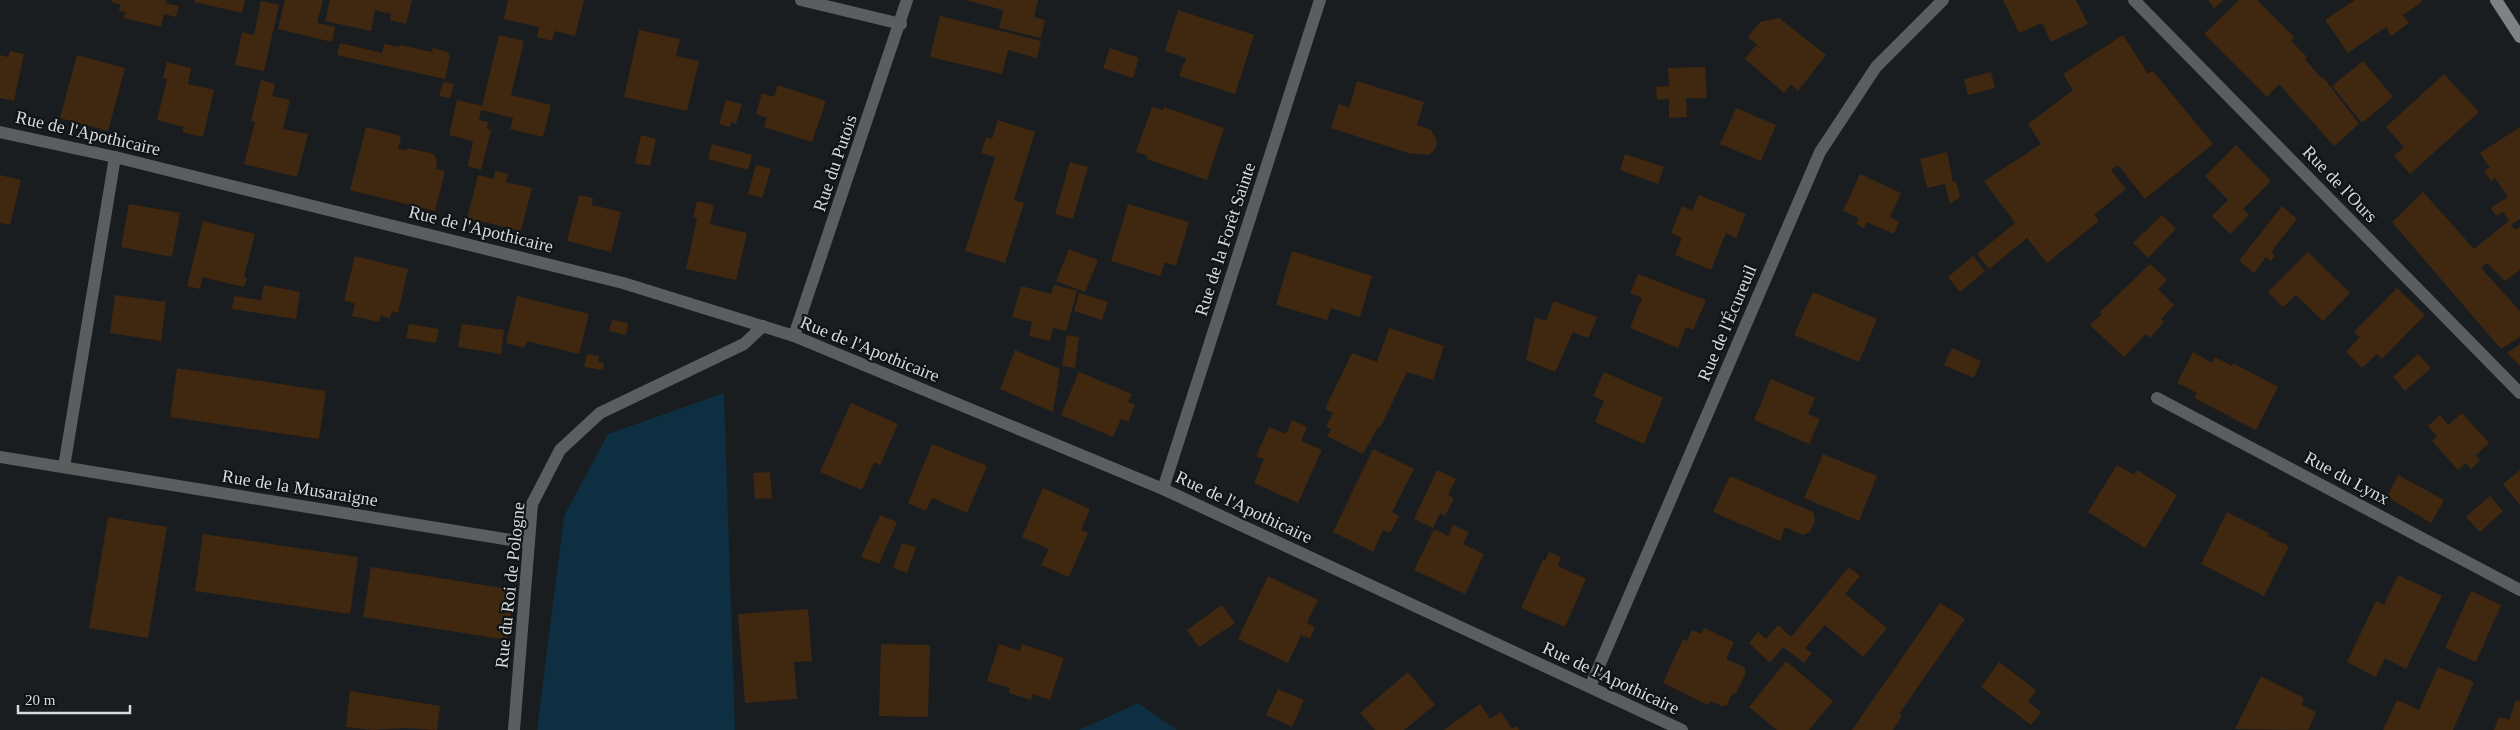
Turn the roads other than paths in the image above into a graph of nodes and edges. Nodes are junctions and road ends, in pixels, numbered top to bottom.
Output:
1 (801, 0) edge
2 (907, 0) edge
3 (1320, 0) edge
4 (1943, 0) edge
5 (2134, 0) edge
6 (2496, 0) edge
7 (901, 24) junction
8 (2520, 37) edge
9 (0, 132) edge
10 (115, 156) junction
11 (763, 326) junction
12 (794, 336) junction
13 (2520, 393) edge
14 (2157, 398) dead end
15 (0, 457) edge
16 (64, 467) junction
17 (1163, 489) junction
18 (529, 543) junction
19 (2520, 590) edge
20 (1590, 688) junction
21 (514, 730) edge
22 (1682, 730) edge

1 - 7 street
2 - 7 street, Rue du Putois
3 - 17 street, Rue de la Forêt Sainte
4 - 20 street, Rue de l'Écureuil
5 - 13 street, Rue de l'Ours
6 - 8 main road
7 - 12 street, Rue du Putois
9 - 10 street, Rue de l'Apothicaire
10 - 11 street, Rue de l'Apothicaire
10 - 16 street
11 - 12 street, Rue de l'Apothicaire
11 - 18 street, Rue du Roi de Pologne
12 - 17 street, Rue de l'Apothicaire
14 - 19 street, Rue du Lynx
15 - 16 street, Rue de la Musaraigne
16 - 18 street, Rue de la Musaraigne
17 - 20 street, Rue de l'Apothicaire
18 - 21 street, Rue du Roi de Pologne
20 - 22 street, Rue de l'Apothicaire

